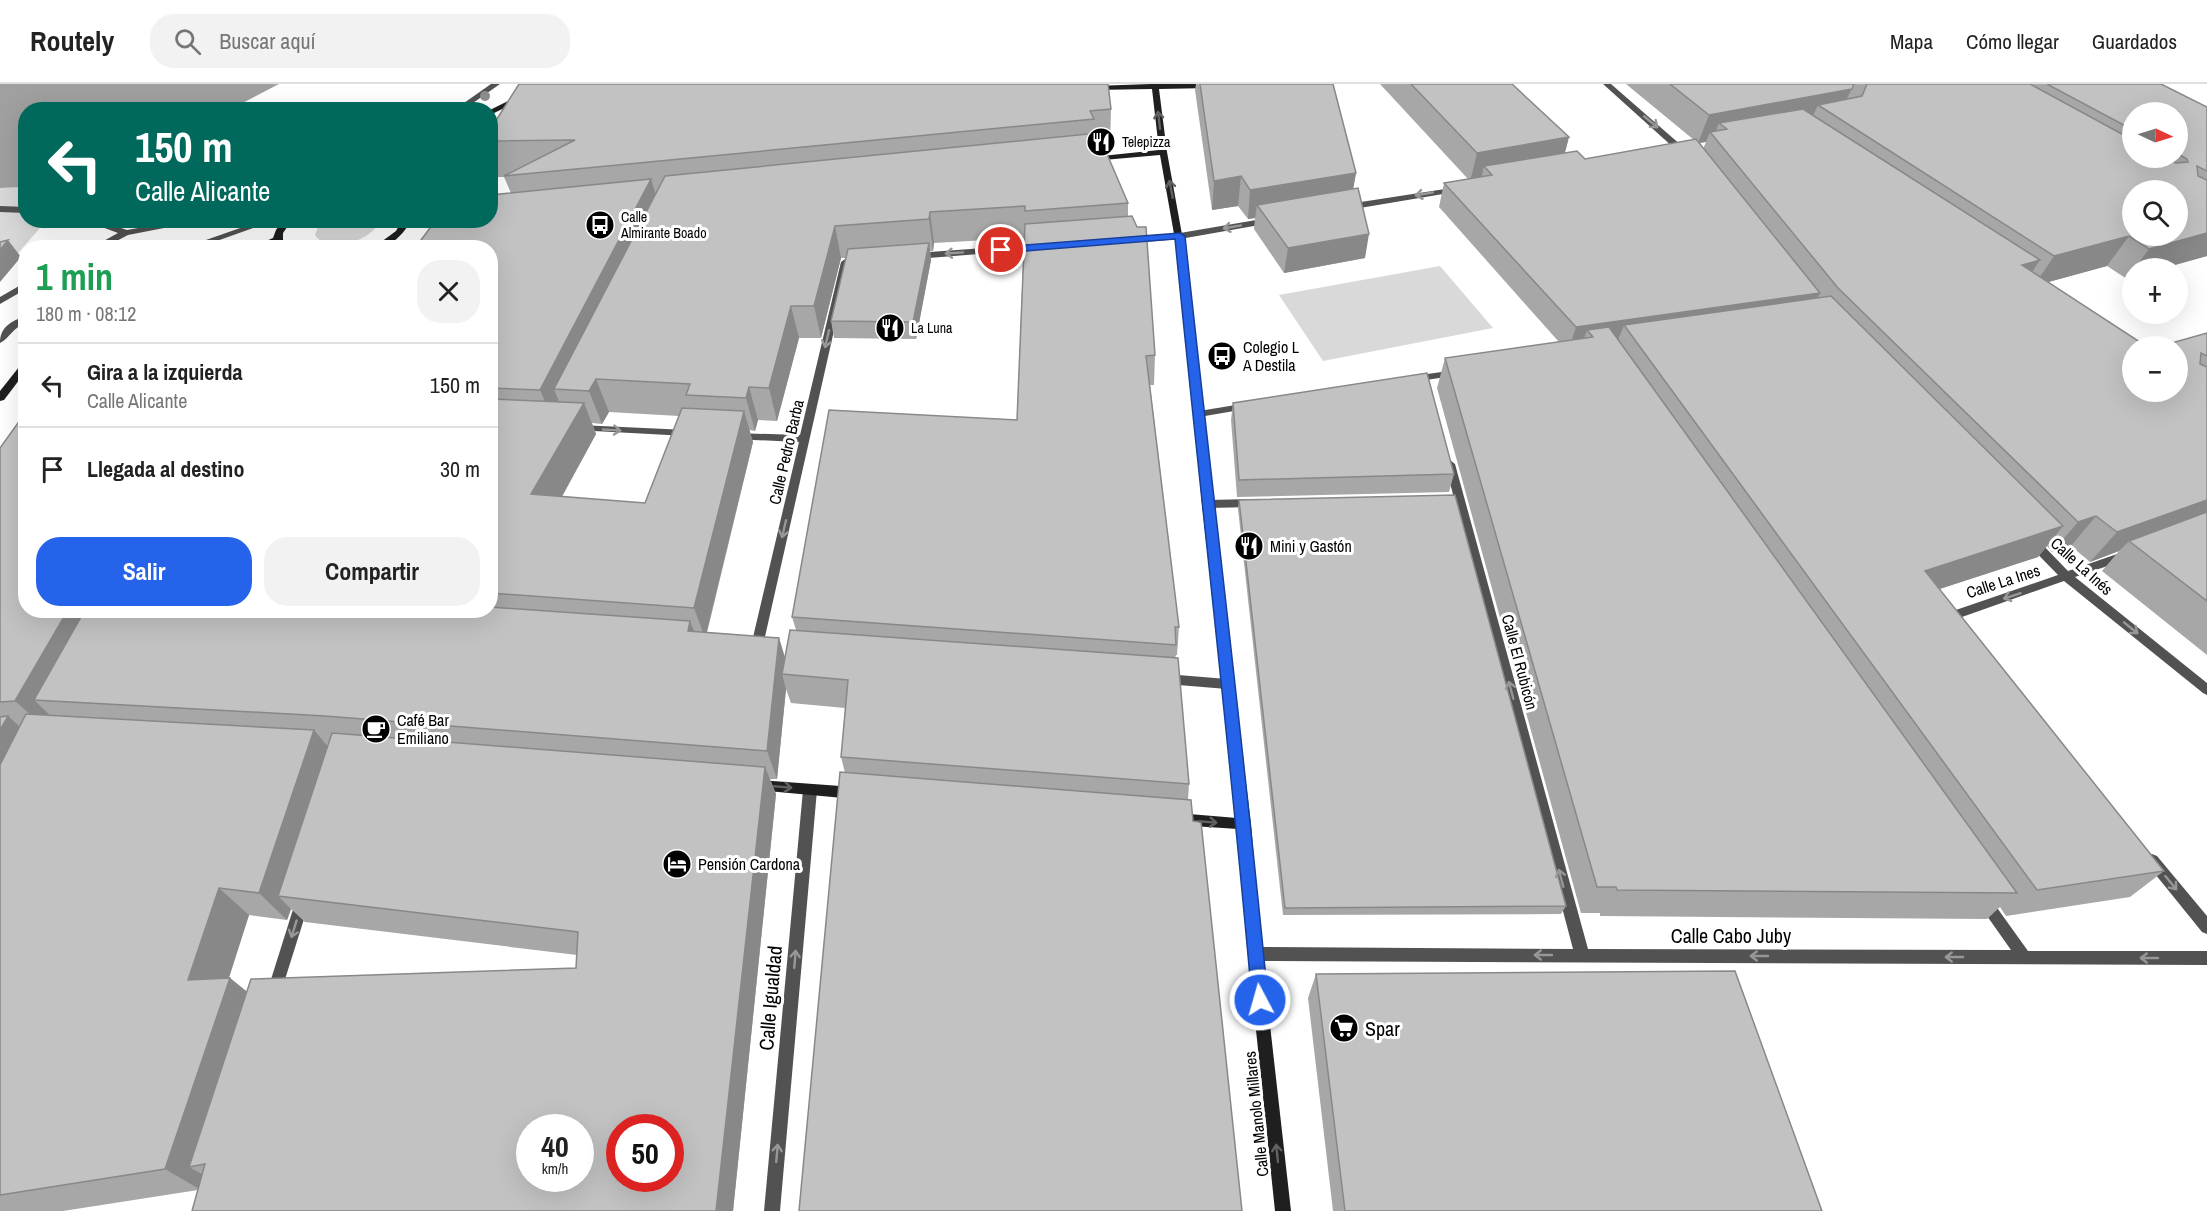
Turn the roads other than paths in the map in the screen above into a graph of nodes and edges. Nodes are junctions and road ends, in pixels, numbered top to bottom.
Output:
1 (496, 84) edge
2 (1607, 84) edge
3 (1155, 86) edge
4 (1224, 86) edge
5 (1083, 88) edge
6 (524, 97) edge
7 (469, 102) edge
8 (498, 109) edge
9 (1163, 152) junction
10 (1673, 153) edge
11 (1081, 160) edge
12 (1462, 188) edge
13 (0, 209) edge
14 (18, 210) edge
15 (1333, 210) edge
16 (1275, 220) edge
17 (109, 228) edge
18 (158, 228) edge
19 (245, 228) edge
20 (402, 228) edge
21 (126, 234) junction
22 (1180, 236) junction
23 (113, 240) edge
24 (210, 240) edge
25 (389, 240) edge
26 (1122, 240) edge
27 (1053, 246) edge
28 (902, 257) edge
29 (868, 260) edge
30 (18, 290) edge
31 (0, 302) edge
32 (18, 322) edge
33 (0, 340) edge
34 (1461, 372) edge
35 (18, 374) edge
36 (1404, 381) edge
37 (0, 398) edge
38 (1256, 405) edge
39 (1199, 414) junction
40 (569, 428) edge
41 (698, 434) edge
42 (722, 435) edge
43 (804, 439) junction
44 (1447, 454) edge
45 (1264, 502) edge
46 (1207, 504) junction
47 (2026, 534) edge
48 (2132, 553) edge
49 (2067, 577) junction
50 (1969, 633) edge
51 (756, 650) edge
52 (1157, 678) edge
53 (1227, 684) junction
54 (2207, 690) edge
55 (740, 784) edge
56 (810, 790) junction
57 (869, 794) edge
58 (1162, 818) edge
59 (1244, 824) junction
60 (2148, 854) edge
61 (307, 887) edge
62 (1976, 889) edge
63 (2207, 927) edge
64 (1255, 954) junction
65 (1582, 955) junction
66 (2024, 957) junction
67 (2207, 958) edge
68 (268, 1010) edge
69 (772, 1211) edge
70 (1283, 1211) edge

1 - 7 street
2 -> 10 street
3 - 4 main road
3 - 5 main road
9 -> 3 main road, Calle Manolo Millares
6 - 8 main road
9 - 11 main road
22 -> 9 main road, Calle Manolo Millares
12 -> 15 street
13 - 14 street
16 -> 22 street
17 - 21 street
18 - 21 street
19 - 24 street
20 - 25 main road
21 - 23 street
22 - 26 street
22 - 39 main road, Calle Manolo Millares
27 -> 28 street
29 -> 43 street, Calle Pedro Barba
30 - 31 street
32 - 33 street
34 - 36 street
35 - 37 main road
38 - 39 street
39 - 46 main road, Calle Manolo Millares
40 -> 41 street
42 - 43 street
43 -> 51 street, Calle Pedro Barba
65 -> 44 street, Calle El Rubicón
45 - 46 street
46 - 53 main road, Calle Manolo Millares
47 - 49 street, Calle La Inés
48 - 49 street
49 -> 50 street, Calle La Ines
49 -> 54 street, Calle La Inés
52 - 53 street
53 - 59 main road, Calle Manolo Millares
55 -> 56 main road
56 - 57 main road
69 -> 56 street, Calle Igualdad
58 -> 59 main road
59 - 64 main road, Calle Manolo Millares
60 -> 63 street
61 -> 68 street
62 - 66 street
65 -> 64 street, Calle Cabo Juby
70 -> 64 main road, Calle Manolo Millares
66 -> 65 street, Calle Cabo Juby
67 -> 66 street, Calle Cabo Juby

